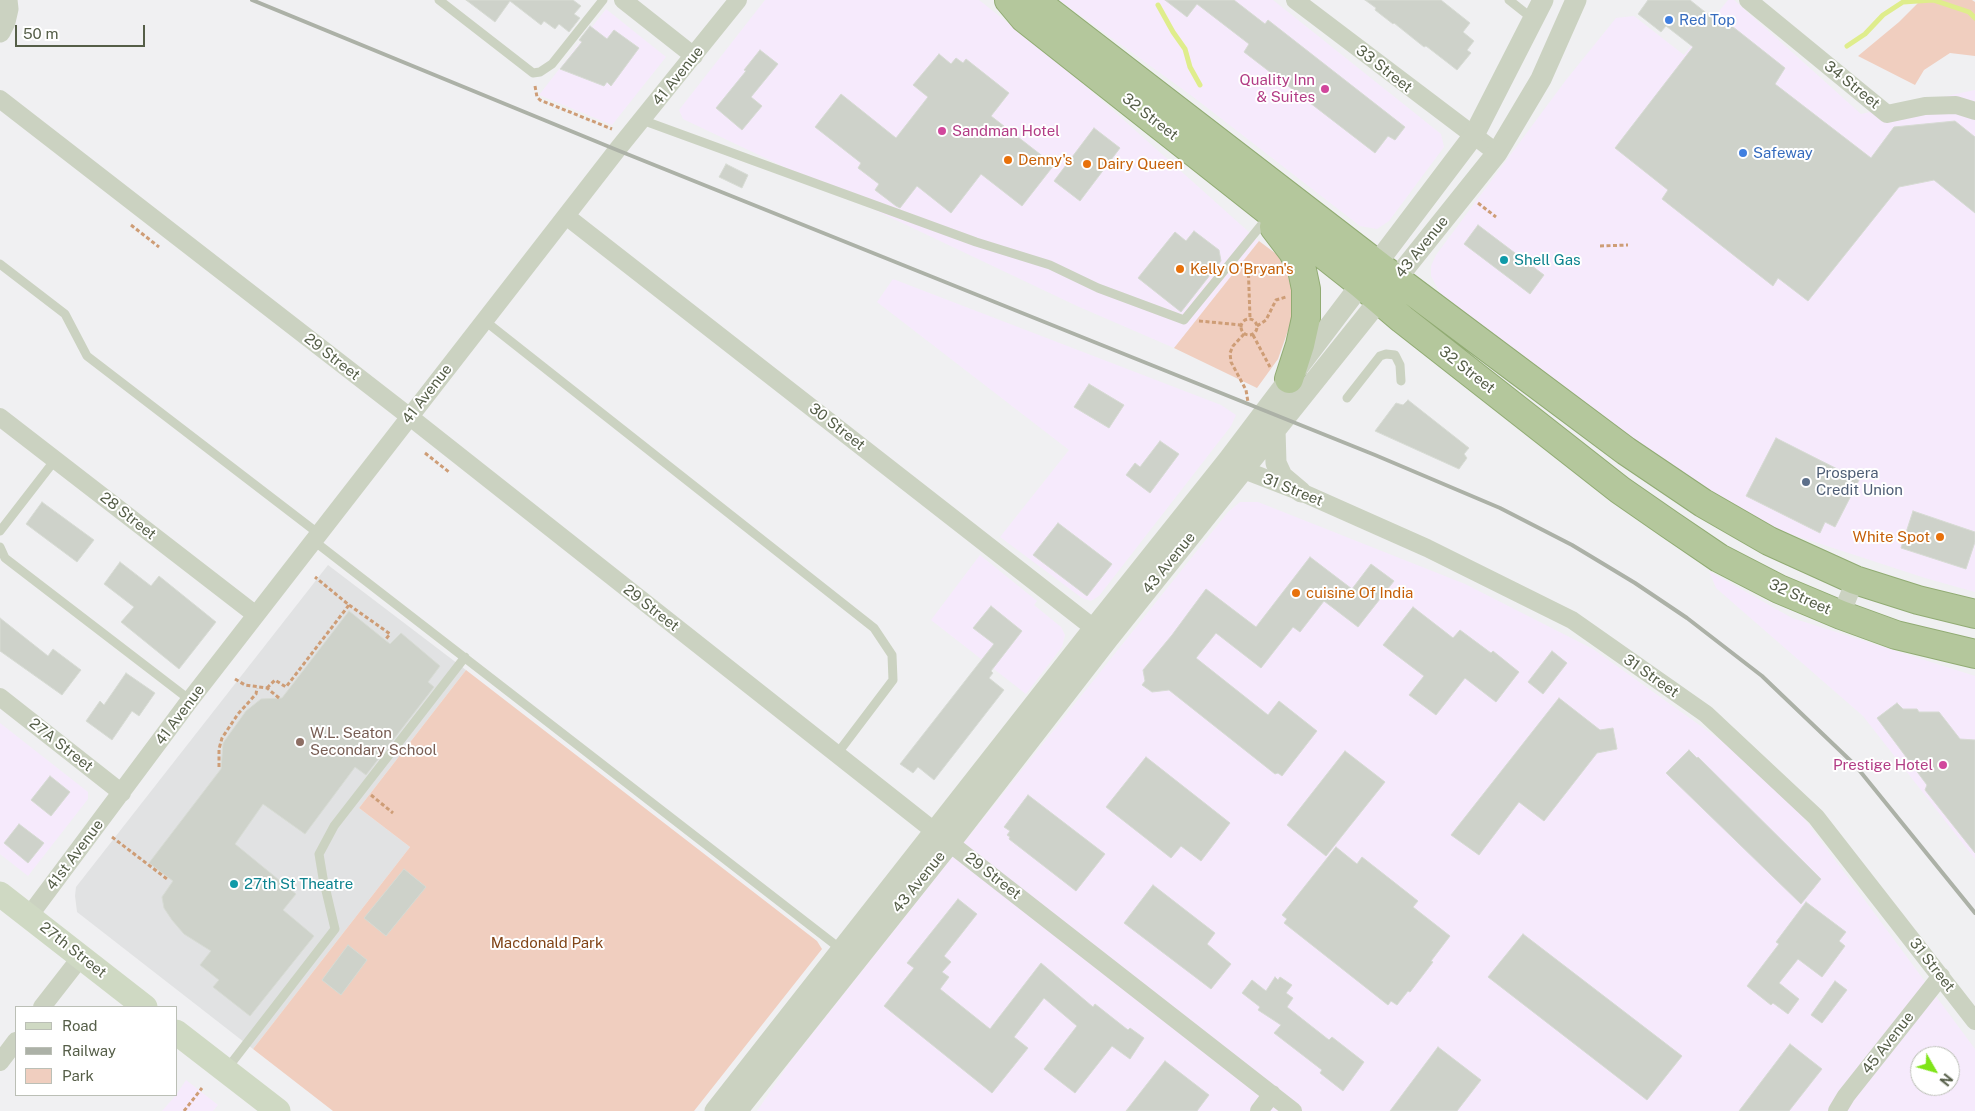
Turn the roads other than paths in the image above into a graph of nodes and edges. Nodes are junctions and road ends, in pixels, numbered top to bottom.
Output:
1 (7, 0) edge
2 (439, 0) edge
3 (603, 0) edge
4 (623, 0) edge
5 (738, 0) edge
6 (1009, 0) edge
7 (1034, 0) edge
8 (1295, 0) edge
9 (1509, 0) edge
10 (1543, 0) edge
11 (1576, 0) edge
12 (1748, 0) edge
13 (1533, 19) junction
14 (0, 32) edge
15 (694, 56) junction
16 (2, 100) edge
17 (1975, 111) edge
18 (642, 120) junction
19 (1474, 135) junction
20 (1496, 154) junction
21 (1248, 194) junction
22 (566, 216) junction
23 (1267, 218) junction
24 (0, 264) edge
25 (1379, 282) junction
26 (484, 321) junction
27 (1281, 376) junction
28 (1401, 381) dead end
29 (1347, 398) dead end
30 (0, 417) edge
31 (410, 417) junction
32 (1275, 429) junction
33 (55, 460) junction
34 (1236, 465) junction
35 (1301, 492) junction
36 (0, 531) edge
37 (317, 537) junction
38 (0, 547) edge
39 (1855, 580) junction
40 (1975, 614) edge
41 (256, 615) junction
42 (1841, 615) junction
43 (1101, 633) junction
44 (1975, 654) edge
45 (464, 657) junction
46 (0, 698) edge
47 (190, 700) junction
48 (837, 754) junction
49 (122, 793) junction
50 (942, 837) junction
51 (0, 894) edge
52 (29, 916) junction
53 (842, 950) junction
54 (81, 957) junction
55 (1941, 976) junction
56 (43, 1006) edge
57 (144, 1006) edge
58 (1975, 1022) edge
59 (178, 1034) edge
60 (15, 1042) edge
61 (0, 1062) edge
62 (226, 1070) junction
63 (1272, 1094) junction
64 (278, 1111) edge
65 (715, 1111) edge
66 (737, 1111) edge
67 (1259, 1111) edge
68 (1293, 1111) edge
69 (1837, 1111) edge

1 - 14 street
2 - 3 lane
4 - 15 street
5 - 15 street, 41 Avenue
6 - 21 highway, 32 Street
7 - 25 highway, 32 Street
8 - 19 street, 33 Street
9 - 13 lane
10 - 13 street, 43 Avenue
11 - 20 street, 43 Avenue
12 - 17 street, 34 Street
13 - 19 street, 43 Avenue
15 - 18 street, 41 Avenue
16 - 31 street, 29 Street
18 - 22 street, 41 Avenue
18 - 23 lane
19 - 20 street, 33 Street
19 - 25 street, 43 Avenue
20 - 25 street, 43 Avenue
21 - 23 highway
21 - 25 highway, 32 Street
22 - 26 street, 41 Avenue
22 - 43 street, 30 Street
23 - 27 highway
24 - 37 lane
25 - 27 street, 43 Avenue
25 - 32 street, 43 Avenue
25 - 39 highway, 32 Street
25 - 42 highway, 32 Street
26 - 31 street, 41 Avenue
26 - 48 lane
27 - 34 street, 43 Avenue
28 - 29 lane
30 - 33 street, 28 Street
31 - 37 street, 41 Avenue
31 - 48 street, 29 Street
32 - 34 street, 43 Avenue
32 - 35 street
33 - 36 lane
33 - 41 street, 28 Street
34 - 35 street, 31 Street
34 - 43 street, 43 Avenue
35 - 55 street, 31 Street
37 - 41 street, 41 Avenue
37 - 45 lane
38 - 47 lane
39 - 40 highway, 32 Street
39 - 42 street
41 - 47 street, 41 Avenue
42 - 44 highway, 32 Street
43 - 50 street, 43 Avenue
45 - 53 lane
45 - 62 lane
46 - 49 street, 27A Street
47 - 49 street, 41 Avenue
48 - 50 street, 29 Street
49 - 52 street, 41st Avenue
50 - 53 street, 43 Avenue
50 - 63 street, 29 Street
50 - 66 street, 43 Avenue
51 - 52 main road, 27th Street
52 - 54 main road, 27th Street
53 - 65 street, 43 Avenue
54 - 56 street
54 - 57 main road, 27th Street
55 - 58 street, 31 Street
55 - 69 street, 45 Avenue
59 - 62 main road
60 - 61 street
62 - 64 main road
63 - 67 street
63 - 68 street, 29 Street

